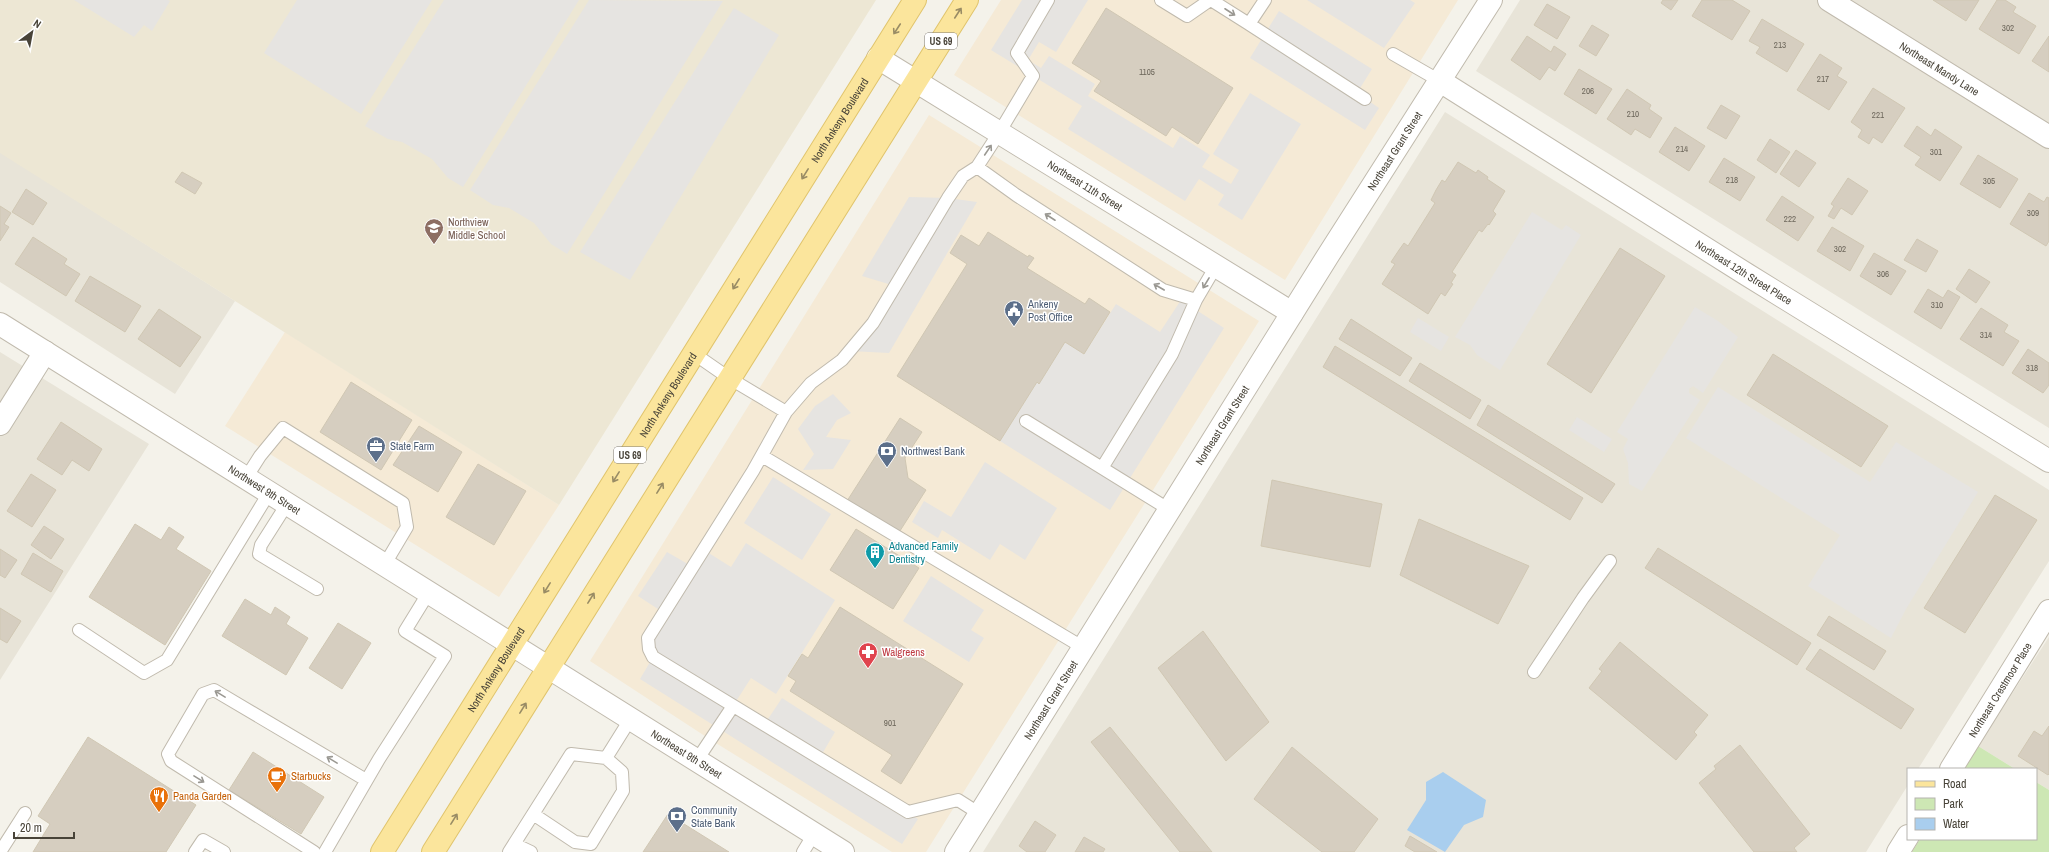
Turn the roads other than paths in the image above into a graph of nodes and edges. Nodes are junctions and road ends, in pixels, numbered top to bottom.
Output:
1 (915, 0) edge
2 (967, 0) edge
3 (1048, 0) edge
4 (1161, 0) edge
5 (1211, 0) edge
6 (1264, 0) edge
7 (1491, 0) edge
8 (1829, 0) edge
9 (1249, 24) junction
10 (1393, 54) dead end
11 (878, 58) junction
12 (915, 81) junction
13 (1440, 81) junction
14 (1366, 99) dead end
15 (999, 133) junction
16 (2049, 137) edge
17 (977, 167) junction
18 (1216, 266) junction
19 (1196, 300) junction
20 (1292, 313) junction
21 (0, 324) edge
22 (45, 352) junction
23 (693, 353) junction
24 (729, 378) junction
25 (786, 412) junction
26 (1026, 421) dead end
27 (0, 424) edge
28 (762, 456) junction
29 (2049, 462) edge
30 (1102, 468) junction
31 (246, 478) junction
32 (278, 498) junction
33 (1170, 510) junction
34 (1610, 561) dead end
35 (385, 564) junction
36 (316, 589) dead end
37 (429, 592) junction
38 (2049, 611) edge
39 (79, 630) dead end
40 (1084, 648) junction
41 (521, 649) junction
42 (549, 666) junction
43 (1534, 672) dead end
44 (733, 706) junction
45 (631, 718) junction
46 (606, 758) junction
47 (697, 760) junction
48 (1952, 768) edge
49 (366, 780) junction
50 (25, 813) dead end
51 (533, 814) junction
52 (980, 814) junction
53 (814, 834) junction
54 (1907, 838) edge
55 (511, 848) edge
56 (0, 852) edge
57 (195, 852) edge
58 (224, 852) edge
59 (314, 852) edge
60 (325, 852) edge
61 (382, 852) edge
62 (433, 852) edge
63 (531, 852) edge
64 (803, 852) edge
65 (843, 852) edge
66 (956, 852) edge
67 (1898, 852) edge

1 -> 11 main road, North Ankeny Boulevard / US 69
12 -> 2 main road, US 69
3 - 15 lane
4 - 5 lane
5 -> 9 lane
6 - 9 lane
7 - 13 street, Northeast Grant Street
8 - 16 street, Northeast Mandy Lane
9 - 14 lane
10 - 13 lane
11 - 12 street, Northeast 11th Street
11 -> 23 main road, North Ankeny Boulevard / US 69
12 - 15 street, Northeast 11th Street
12 - 24 main road, US 69
13 - 20 street, Northeast Grant Street
13 - 29 street, Northeast 12th Street Place
17 -> 15 lane
15 - 18 street, Northeast 11th Street
19 -> 17 lane
17 - 25 lane
18 -> 19 lane
18 - 20 street, Northeast 11th Street
19 - 30 lane
20 - 33 street, Northeast Grant Street
21 - 22 street, Northwest 9th Street
22 - 27 street
22 - 31 street, Northwest 9th Street
23 - 24 lane
23 -> 41 main road, North Ankeny Boulevard / US 69
24 - 25 lane
42 -> 24 main road, US 69
25 - 28 lane
26 - 30 lane
28 - 40 lane
28 - 44 lane
30 - 33 lane
31 - 32 street, Northwest 9th Street
31 - 35 lane
32 - 35 street, Northwest 9th Street
32 - 36 lane
32 - 39 lane
33 - 40 street, Northeast Grant Street
34 - 43 lane
35 - 37 street, Northwest 9th Street
37 - 41 street, Northwest 9th Street
37 - 49 lane
38 - 48 street, Northeast Crestmoor Place
40 - 52 street, Northeast Grant Street
41 - 42 street, Northeast 9th Street
41 - 61 main road, North Ankeny Boulevard / US 69
42 - 45 street, Northeast 9th Street
62 -> 42 main road, US 69
44 - 47 lane
44 - 52 lane
45 - 46 lane
45 - 47 street, Northeast 9th Street
46 - 51 lane
46 - 51 lane
47 - 53 street, Northeast 9th Street
49 -> 59 lane
49 - 60 lane
50 - 56 lane
51 - 55 lane
52 - 66 street, Northeast Grant Street
53 - 64 lane
53 - 65 street, Northeast 9th Street
54 - 67 street
55 - 63 lane
57 - 58 lane

